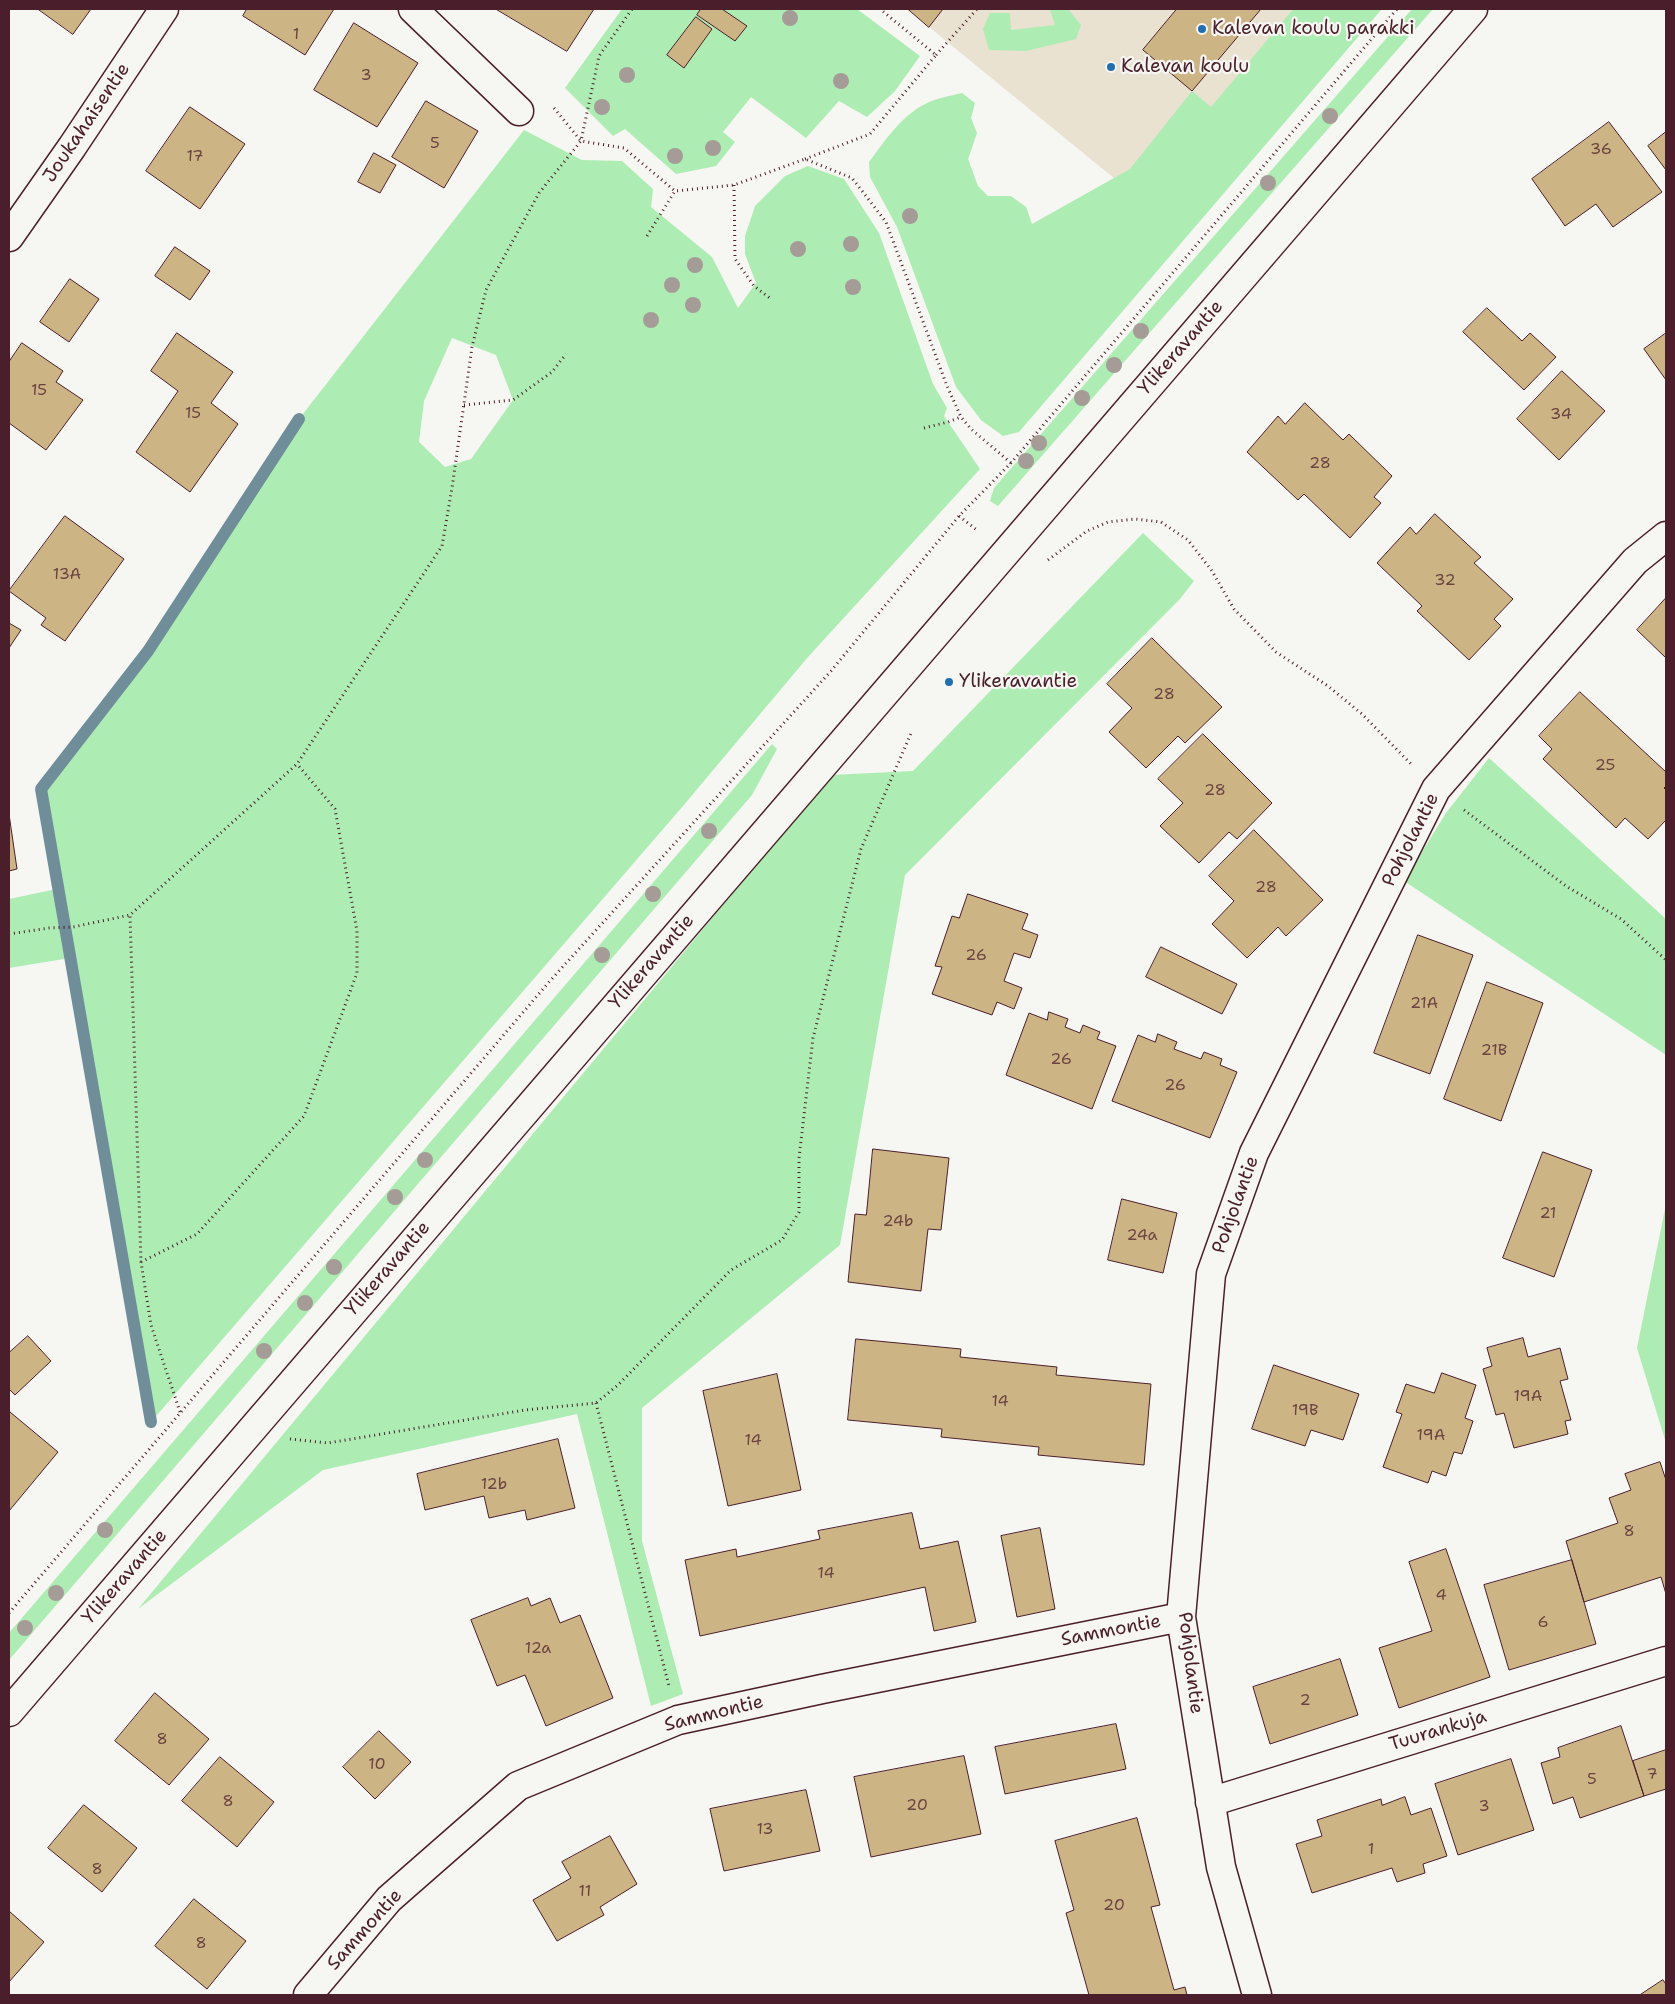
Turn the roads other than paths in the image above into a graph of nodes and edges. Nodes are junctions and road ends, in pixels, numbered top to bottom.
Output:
1 (164, 9) edge
2 (413, 9) edge
3 (1473, 9) edge
4 (519, 110) road end
5 (9, 237) edge
6 (1666, 536) edge
7 (1182, 1617) junction
8 (1666, 1661) edge
9 (9, 1712) edge
10 (1210, 1802) junction
11 (308, 1995) edge
12 (1257, 1995) edge

1 - 5 street, Joukahaisentie
2 - 4 street
3 - 9 street, Ylikeravantie
6 - 7 street, Pohjolantie
7 - 10 street, Pohjolantie
7 - 11 street, Sammontie
8 - 10 street, Tuurankuja
10 - 12 street, Pohjolantie

